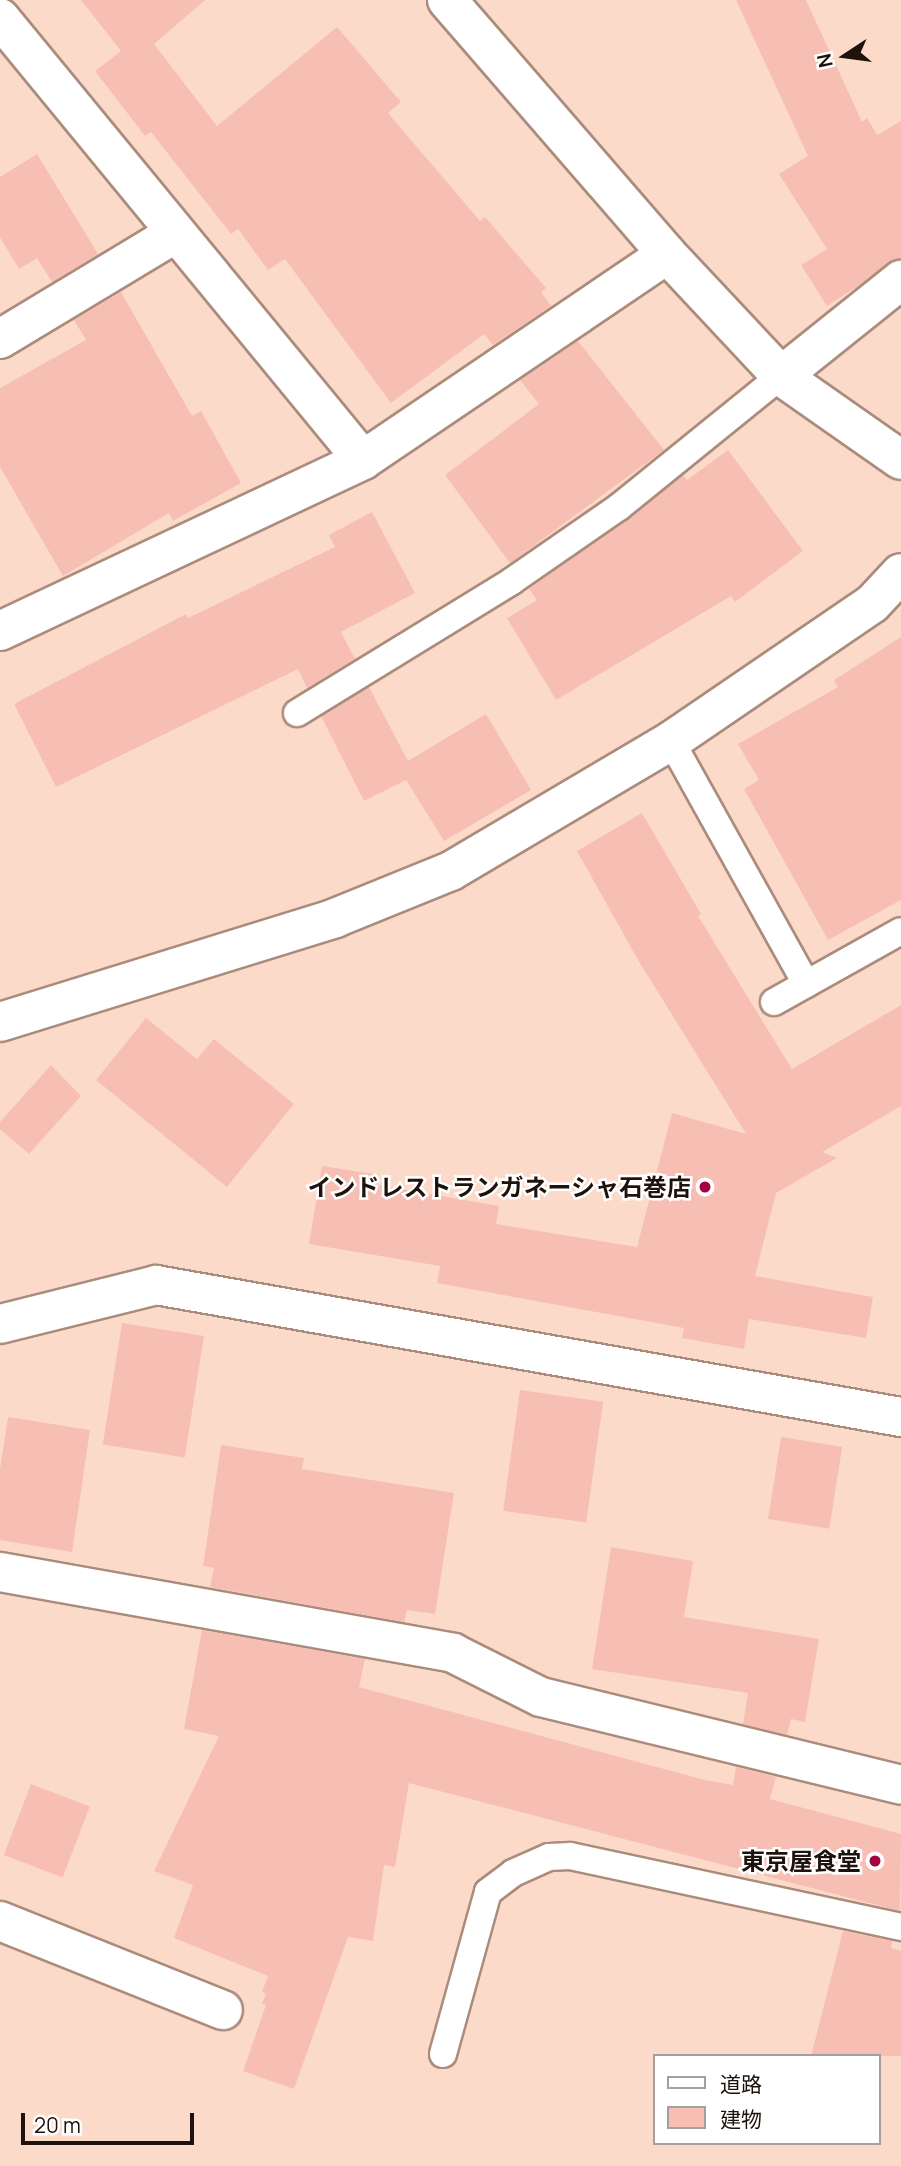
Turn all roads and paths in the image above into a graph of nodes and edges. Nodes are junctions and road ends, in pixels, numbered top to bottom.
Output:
1 (447, 0) edge
2 (0, 18) edge
3 (177, 233) junction
4 (667, 254) junction
5 (901, 279) edge
6 (0, 339) edge
7 (781, 376) junction
8 (363, 460) junction
9 (901, 460) edge
10 (901, 573) edge
11 (0, 631) edge
12 (297, 713) dead end
13 (671, 741) junction
14 (901, 930) edge
15 (806, 984) junction
16 (774, 1002) dead end
17 (0, 1022) edge
18 (0, 1324) edge
19 (901, 1417) edge
20 (0, 1572) edge
21 (901, 1784) edge
22 (0, 1921) edge
23 (901, 1927) edge
24 (223, 2010) dead end
25 (443, 2054) dead end

1 - 4 street
2 - 3 street
3 - 6 street
3 - 8 street
4 - 7 street
4 - 8 street
5 - 7 street
7 - 9 street
7 - 12 lane
8 - 11 street
10 - 13 street
13 - 15 lane
13 - 17 street
14 - 15 lane
15 - 16 lane
18 - 19 street
20 - 21 street
22 - 24 street
23 - 25 lane

